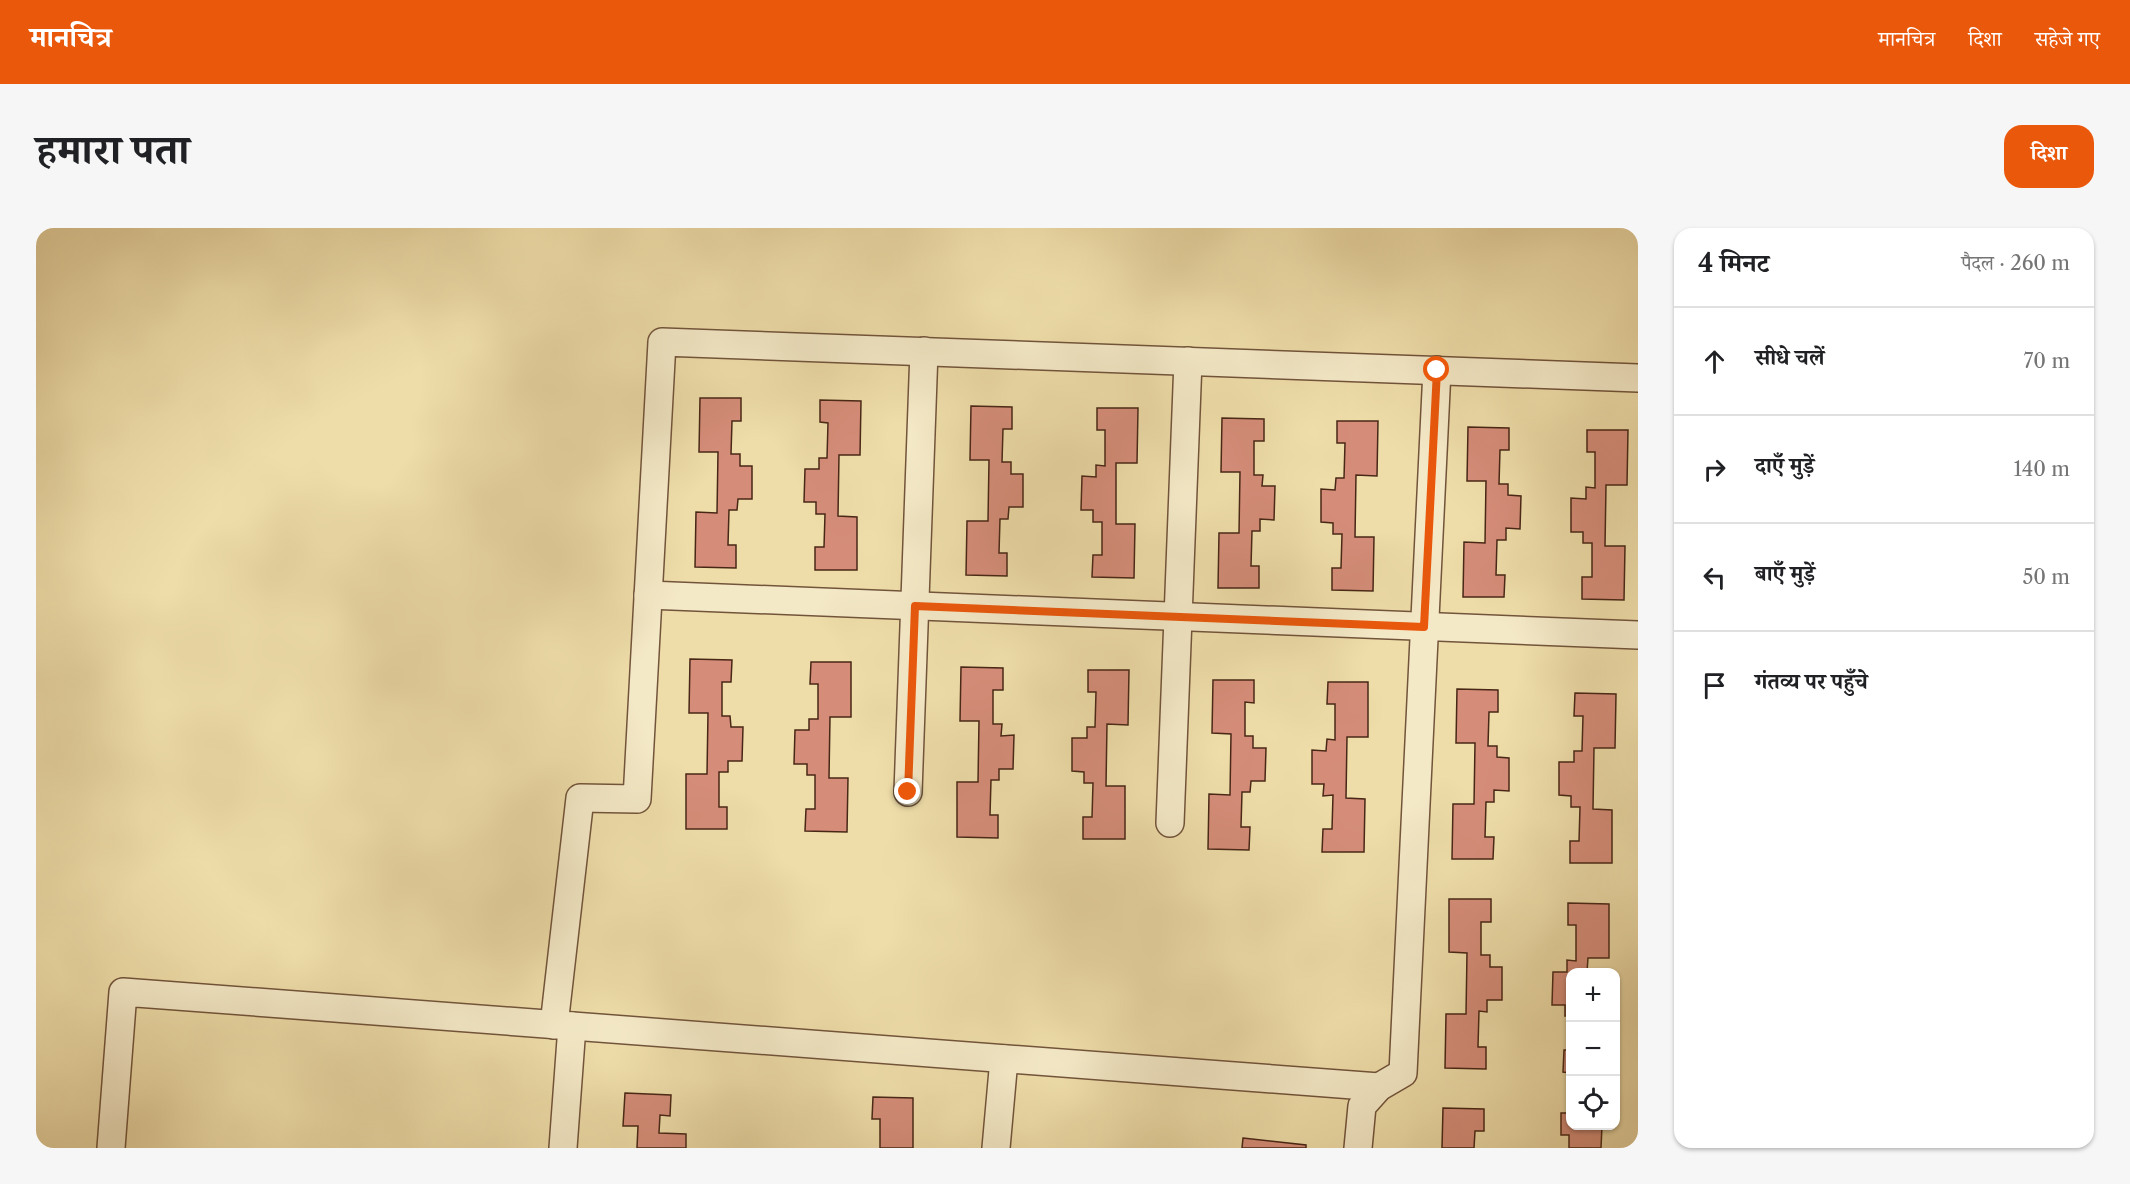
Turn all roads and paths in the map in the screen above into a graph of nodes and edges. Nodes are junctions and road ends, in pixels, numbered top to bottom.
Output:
1 (924, 351) junction
2 (1188, 361) junction
3 (1437, 370) junction
4 (1638, 378) edge
5 (648, 595) junction
6 (915, 606) junction
7 (1178, 617) junction
8 (1424, 627) junction
9 (1638, 635) edge
10 (908, 792) dead end
11 (1170, 823) dead end
12 (563, 1025) junction
13 (1004, 1059) junction
14 (1379, 1087) junction
15 (111, 1148) edge
16 (563, 1148) edge
17 (996, 1148) edge
18 (1358, 1148) edge

1 - 2 street
1 - 5 street
1 - 6 street
2 - 3 street
2 - 7 street
3 - 4 street
3 - 8 street
5 - 6 street
5 - 12 street
6 - 7 street
6 - 10 street
7 - 8 street
7 - 11 street
8 - 9 street
8 - 14 street
12 - 13 street
12 - 15 street
12 - 16 street
13 - 14 street
13 - 17 street
14 - 18 street

